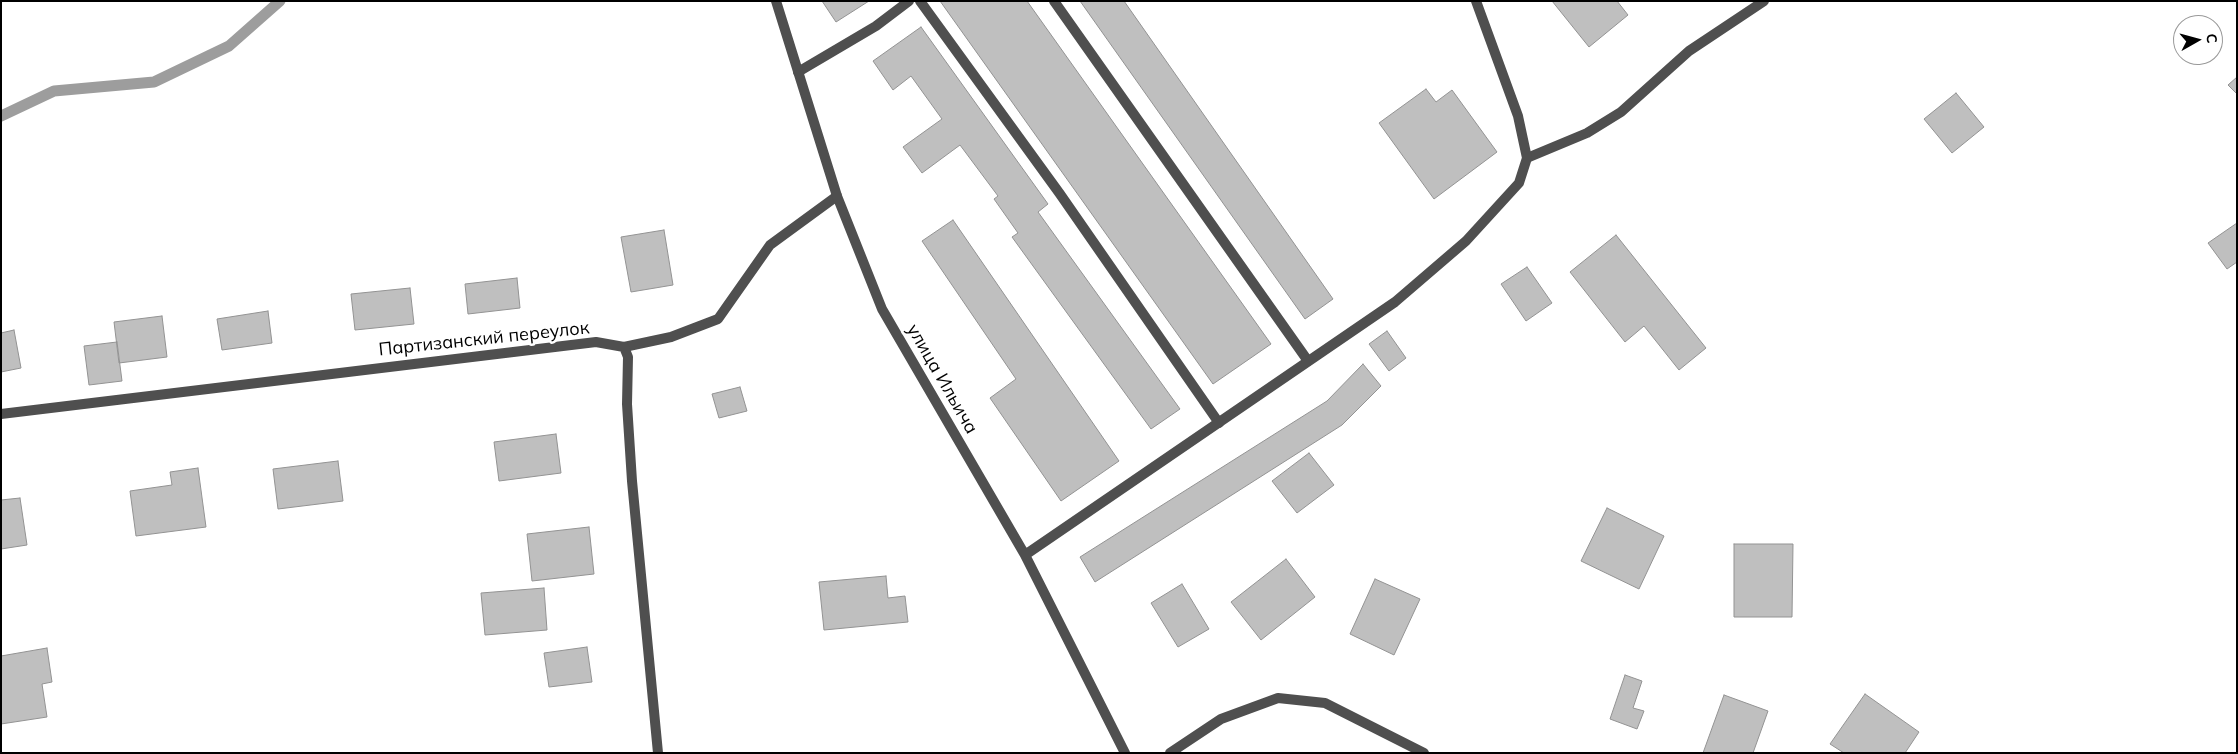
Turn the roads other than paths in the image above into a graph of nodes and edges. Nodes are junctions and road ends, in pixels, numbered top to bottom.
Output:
1 (776, 1) edge
2 (910, 1) edge
3 (920, 1) edge
4 (1054, 1) edge
5 (1476, 1) edge
6 (1764, 1) edge
7 (798, 72) junction
8 (1527, 158) junction
9 (836, 196) junction
10 (624, 347) junction
11 (1308, 361) junction
12 (1, 414) edge
13 (1219, 422) junction
14 (1025, 555) junction
15 (658, 753) edge
16 (1126, 753) edge
17 (1170, 753) edge
18 (1424, 753) edge

1 - 7 street, улица Ильича
2 - 7 street
3 - 13 street
4 - 11 street
5 - 8 street
6 - 8 street
7 - 9 street, улица Ильича
8 - 11 street
9 - 10 street
9 - 14 street, улица Ильича
10 - 12 street, Партизанский переулок
10 - 15 street
11 - 13 street
13 - 14 street
14 - 16 street, улица Ильича
17 - 18 street

